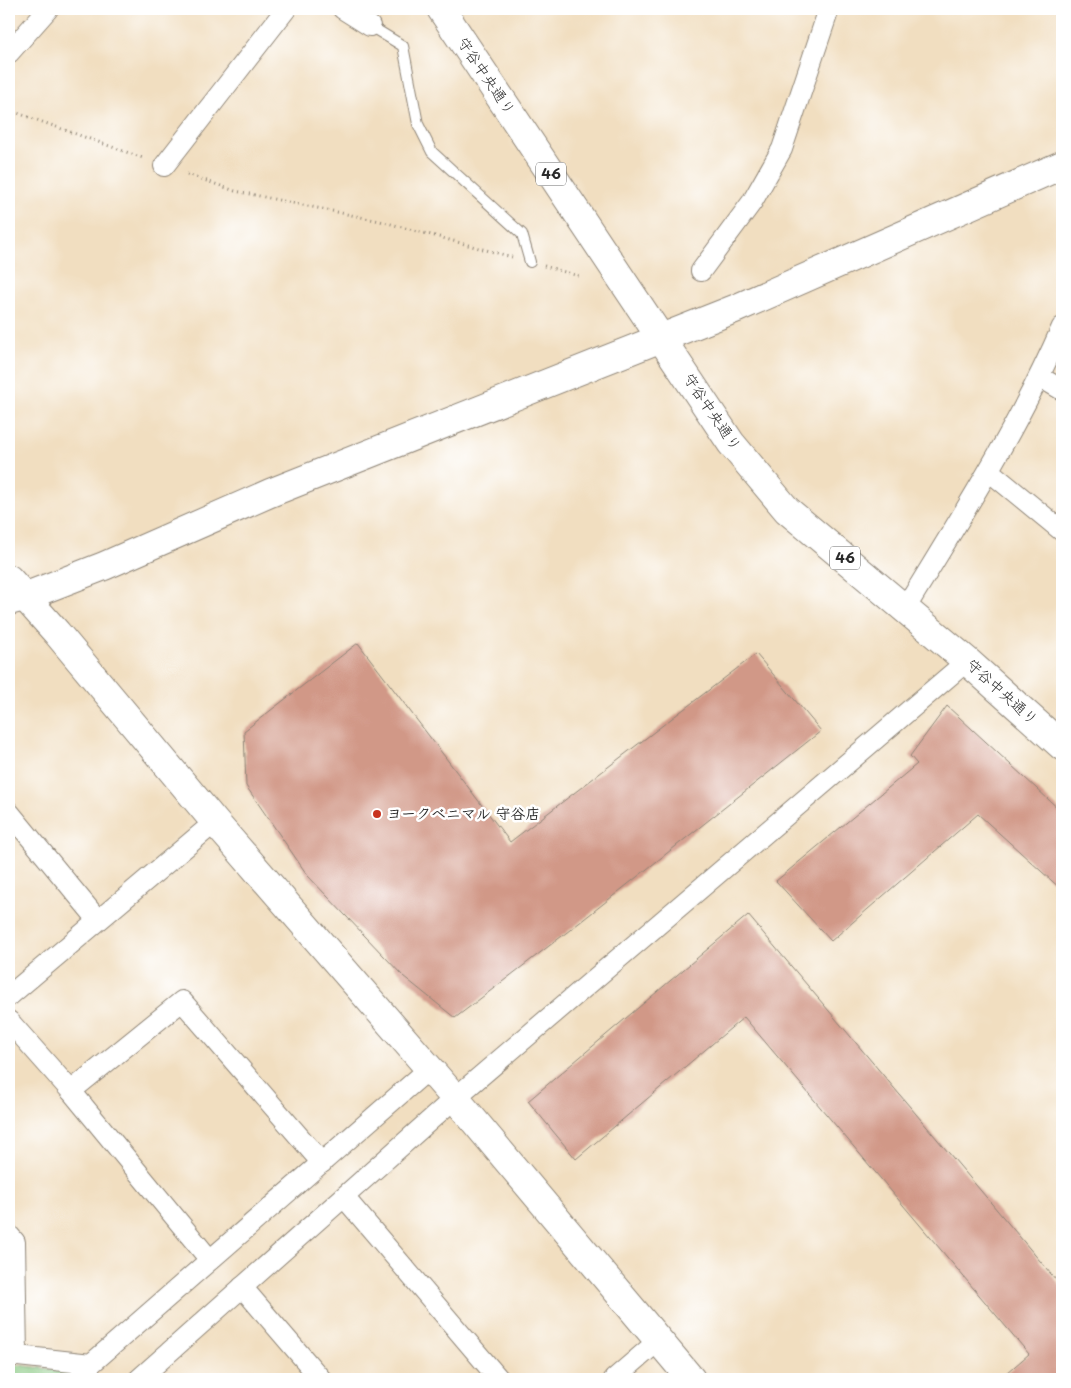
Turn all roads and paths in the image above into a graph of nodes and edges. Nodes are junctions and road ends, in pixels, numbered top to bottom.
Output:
1 (48, 9) edge
2 (286, 9) edge
3 (343, 9) edge
4 (441, 9) edge
5 (829, 9) edge
6 (370, 26) joint
7 (9, 53) edge
8 (9, 110) edge
9 (164, 166) junction
10 (1062, 166) edge
11 (530, 262) junction
12 (701, 271) dead end
13 (582, 277) dead end
14 (1062, 327) edge
15 (662, 339) junction
16 (1040, 377) junction
17 (1062, 390) edge
18 (988, 471) junction
19 (1062, 531) edge
20 (12, 597) edge
21 (904, 609) junction
22 (966, 661) junction
23 (1062, 746) edge
24 (9, 812) edge
25 (214, 822) junction
26 (98, 920) junction
27 (9, 996) edge
28 (9, 1021) edge
29 (430, 1068) junction
30 (71, 1091) junction
31 (455, 1098) junction
32 (322, 1163) junction
33 (344, 1197) junction
34 (9, 1234) edge
35 (210, 1260) junction
36 (242, 1288) junction
37 (658, 1341) junction
38 (13, 1355) edge
39 (139, 1379) edge
40 (321, 1379) edge
41 (499, 1379) edge
42 (614, 1379) edge
43 (691, 1379) edge

1 - 7 street
2 - 9 street
3 - 6 street
4 - 15 street, 守谷中央通り / 46
5 - 12 street
6 - 11 lane
8 - 9 path
9 - 11 path
10 - 15 street
11 - 13 path
14 - 16 street
15 - 20 street
15 - 21 street, 守谷中央通り / 46
16 - 17 street
16 - 18 street
18 - 19 street
18 - 21 street
20 - 25 street
21 - 22 street, 守谷中央通り / 46
22 - 23 street, 守谷中央通り / 46
22 - 31 street
24 - 26 street
25 - 26 street
25 - 29 street
26 - 27 street
28 - 30 street
29 - 31 street
29 - 32 street
30 - 32 street
30 - 35 street
31 - 33 street
31 - 37 street
32 - 35 street
33 - 36 street
33 - 41 street
34 - 38 street
35 - 38 street
36 - 39 street
36 - 40 street
37 - 42 street
37 - 43 street

